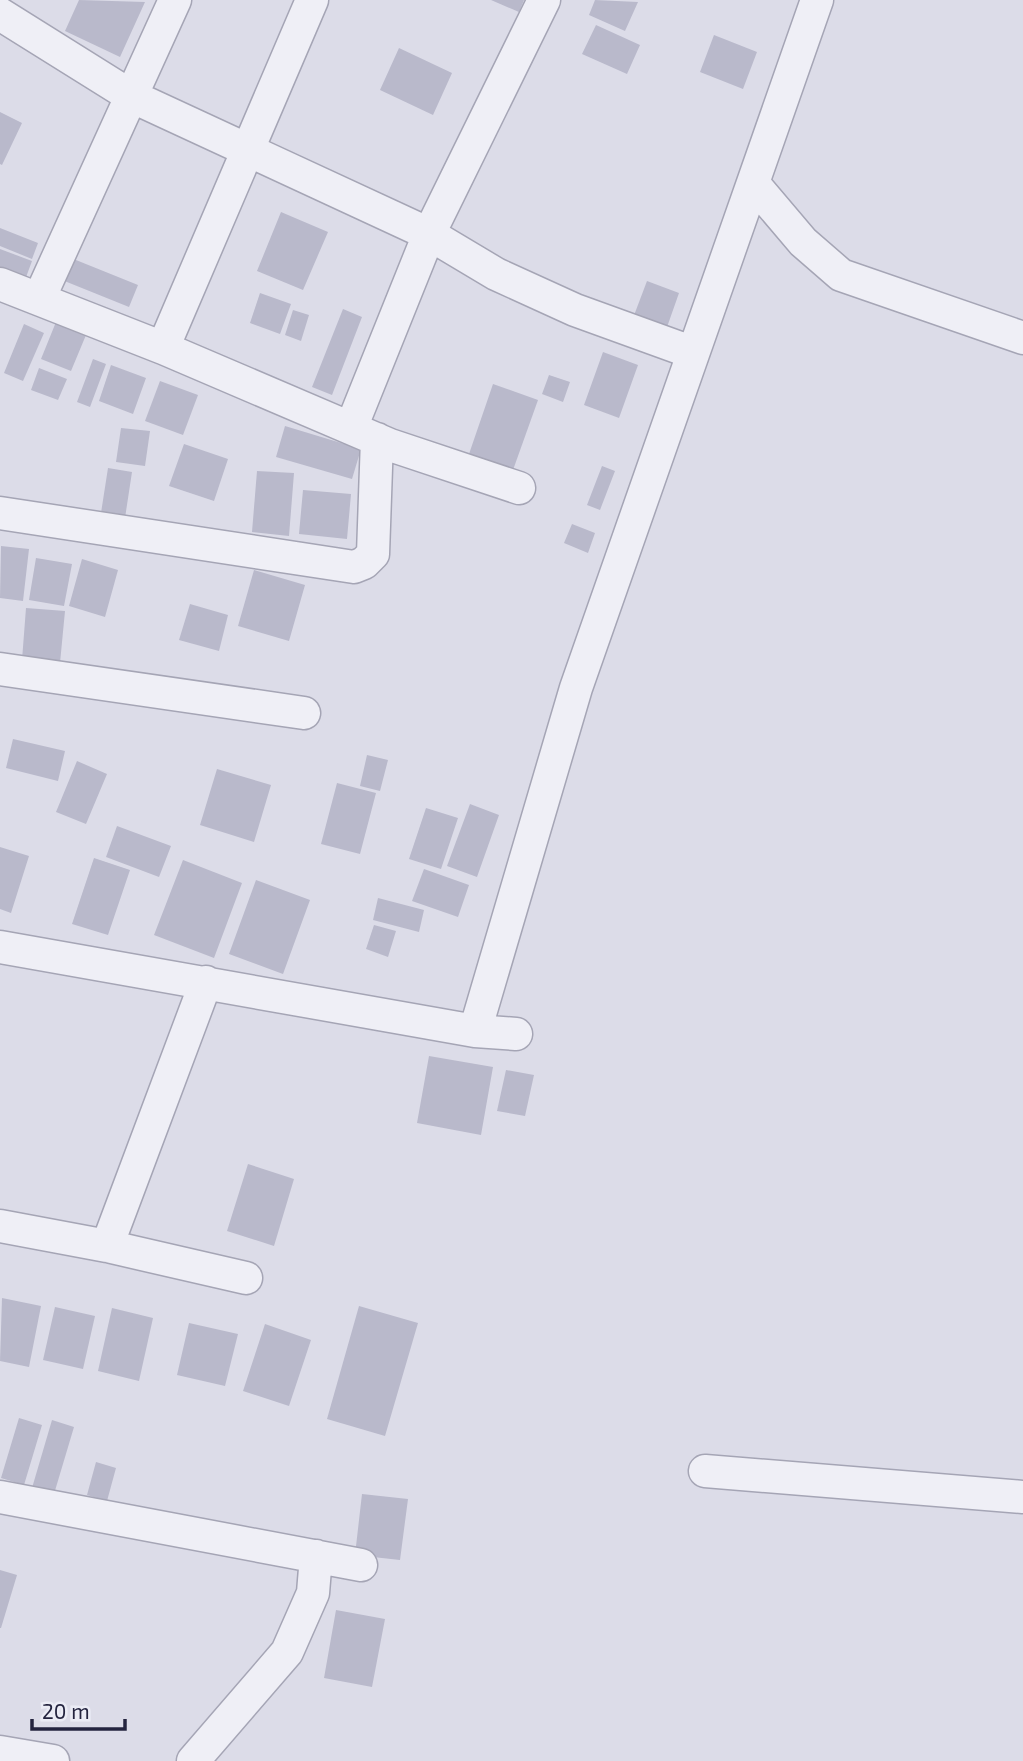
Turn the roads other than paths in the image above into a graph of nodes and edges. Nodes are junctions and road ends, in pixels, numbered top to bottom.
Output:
1 (175, 0) edge
2 (312, 0) edge
3 (544, 0) edge
4 (817, 0) edge
5 (0, 14) edge
6 (131, 96) junction
7 (246, 149) junction
8 (753, 183) junction
9 (429, 234) junction
10 (0, 284) edge
11 (39, 299) junction
12 (1023, 338) edge
13 (163, 348) junction
14 (691, 352) junction
15 (364, 433) junction
16 (519, 488) dead end
17 (0, 513) edge
18 (0, 669) edge
19 (304, 713) dead end
20 (0, 947) edge
21 (206, 982) junction
22 (475, 1031) junction
23 (516, 1034) dead end
24 (0, 1226) edge
25 (107, 1245) junction
26 (246, 1278) dead end
27 (705, 1471) dead end
28 (0, 1497) edge
29 (1023, 1497) edge
30 (316, 1556) junction
31 (361, 1565) dead end
32 (0, 1752) edge
33 (53, 1761) edge
34 (193, 1761) edge

1 - 6 street
2 - 7 street
3 - 9 street
4 - 8 street
5 - 6 street
6 - 7 street
6 - 11 street
7 - 9 street
7 - 13 street
8 - 12 street
8 - 14 street
9 - 14 street
9 - 15 street
10 - 11 street
11 - 13 street
13 - 15 street
14 - 22 street
15 - 16 street
15 - 17 street
18 - 19 street
20 - 21 street
21 - 22 street
21 - 25 street
22 - 23 street
24 - 25 street
25 - 26 street
27 - 29 street
28 - 30 street
30 - 31 street
30 - 34 street
32 - 33 street

